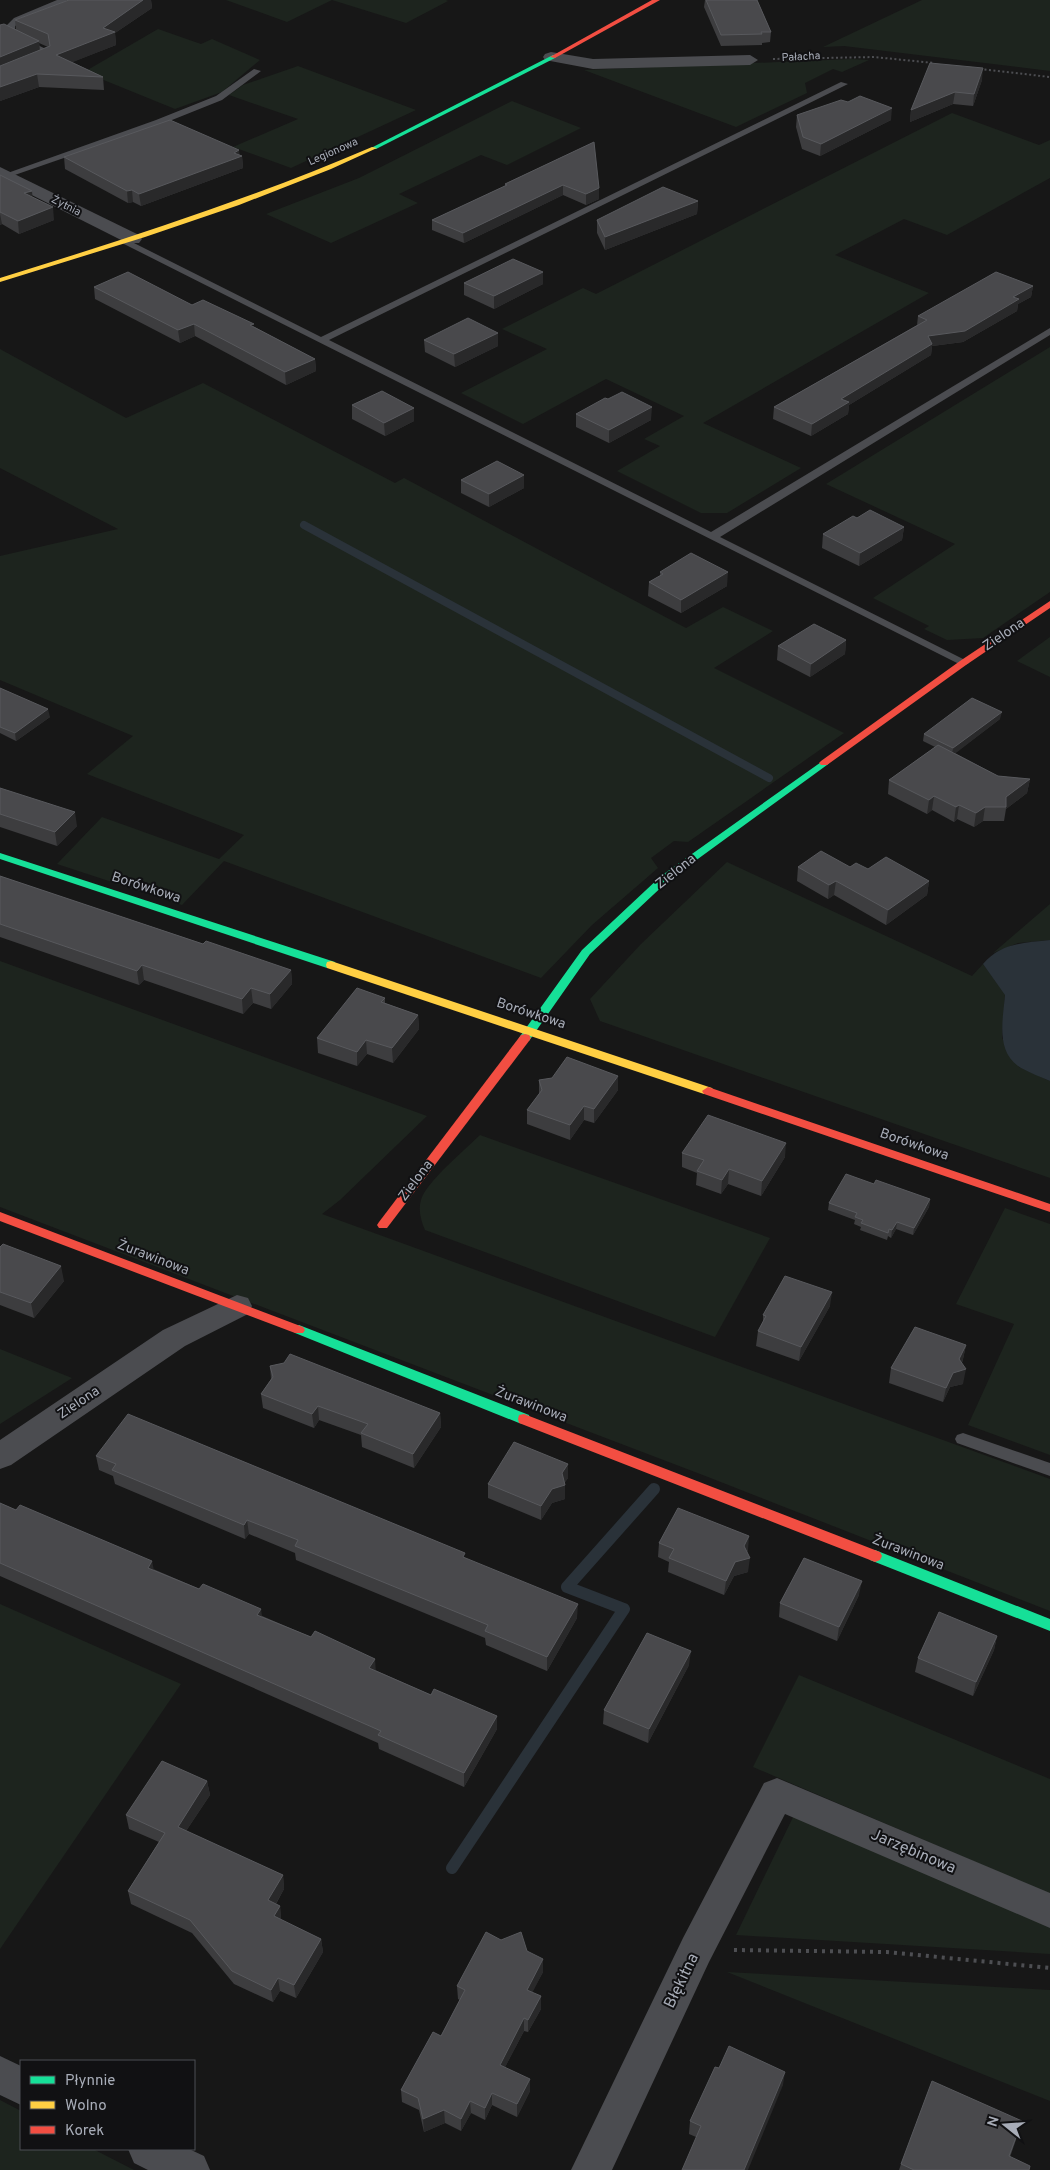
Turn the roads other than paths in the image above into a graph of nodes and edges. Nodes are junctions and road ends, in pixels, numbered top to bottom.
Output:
1 (64, 0) edge
2 (658, 0) edge
3 (551, 57) junction
4 (750, 60) road end
5 (32, 64) edge
6 (257, 71) dead end
7 (844, 84) dead end
8 (3, 174) edge
9 (129, 240) junction
10 (0, 280) edge
11 (1050, 331) edge
12 (322, 340) junction
13 (713, 536) junction
14 (1050, 604) edge
15 (963, 663) junction
16 (0, 856) edge
17 (531, 1030) junction
18 (1050, 1208) edge
19 (0, 1216) edge
20 (382, 1225) dead end
21 (237, 1306) junction
22 (963, 1439) dead end
23 (0, 1456) edge
24 (1050, 1470) edge
25 (1050, 1625) edge
26 (777, 1794) joint
27 (1050, 1911) edge
28 (0, 2075) edge
29 (20, 2085) edge
30 (150, 2150) edge
31 (190, 2170) edge
32 (591, 2170) edge

1 - 5 lane
2 - 3 street, Legionowa
3 - 4 street
3 - 9 street, Legionowa
6 - 8 lane
7 - 12 lane
8 - 9 street, Żytnia
9 - 10 street, Legionowa
9 - 12 lane
11 - 13 lane
12 - 13 lane
13 - 15 lane
14 - 15 street, Zielona
15 - 17 street, Zielona
16 - 17 street, Borówkowa
17 - 18 street, Borówkowa
17 - 20 street, Zielona
19 - 21 street, Żurawinowa
21 - 23 street, Zielona
21 - 25 street, Żurawinowa
22 - 24 lane
26 - 27 street, Jarzębinowa
26 - 32 street, Błękitna
28 - 29 street
30 - 31 street

